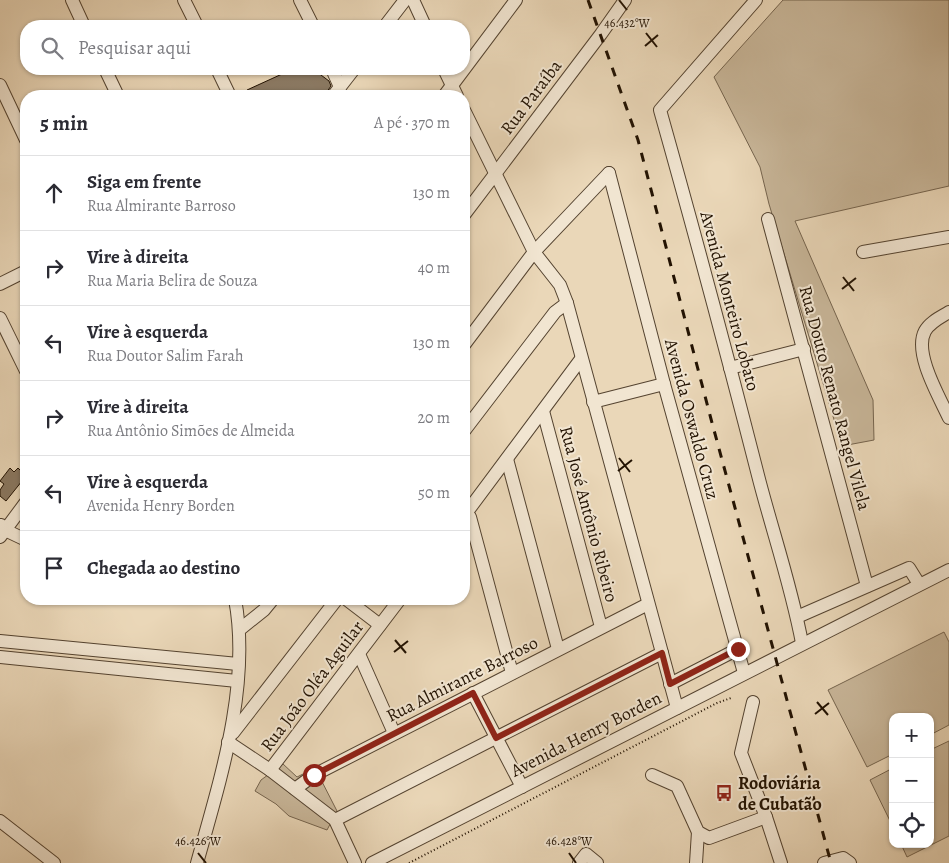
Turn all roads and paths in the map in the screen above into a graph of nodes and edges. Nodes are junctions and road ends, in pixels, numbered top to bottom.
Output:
1 (72, 0) edge
2 (184, 0) edge
3 (300, 0) edge
4 (405, 0) edge
5 (413, 0) edge
6 (516, 0) edge
7 (625, 0) edge
8 (756, 0) edge
9 (81, 20) edge
10 (194, 20) edge
11 (310, 20) edge
12 (390, 20) edge
13 (421, 20) edge
14 (470, 66) edge
15 (107, 75) edge
16 (220, 75) edge
17 (333, 75) edge
18 (350, 75) edge
19 (446, 75) edge
20 (464, 75) edge
21 (0, 86) edge
22 (115, 90) edge
23 (227, 90) edge
24 (337, 90) edge
25 (338, 90) edge
26 (450, 90) edge
27 (453, 90) edge
28 (470, 122) edge
29 (20, 128) edge
30 (496, 173) junction
31 (470, 207) edge
32 (768, 219) dead end
33 (949, 237) edge
34 (534, 252) junction
35 (863, 252) dead end
36 (20, 274) edge
37 (0, 284) edge
38 (567, 303) junction
39 (949, 312) edge
40 (0, 318) edge
41 (470, 336) edge
42 (804, 349) junction
43 (20, 359) edge
44 (582, 360) junction
45 (730, 368) junction
46 (664, 384) junction
47 (593, 402) junction
48 (543, 411) junction
49 (949, 418) edge
50 (470, 423) edge
51 (506, 460) junction
52 (470, 506) edge
53 (20, 509) edge
54 (470, 517) edge
55 (2, 531) edge
56 (20, 538) edge
57 (949, 570) edge
58 (920, 584) junction
59 (867, 586) junction
60 (648, 604) junction
61 (236, 605) edge
62 (268, 605) edge
63 (332, 605) edge
64 (354, 605) edge
65 (395, 605) edge
66 (797, 617) junction
67 (380, 625) junction
68 (601, 627) junction
69 (239, 630) junction
70 (0, 641) edge
71 (802, 643) junction
72 (558, 649) junction
73 (738, 649) junction
74 (662, 653) junction
75 (359, 654) junction
76 (0, 657) edge
77 (238, 664) junction
78 (512, 673) junction
79 (744, 673) junction
80 (238, 681) junction
81 (670, 684) junction
82 (473, 693) junction
83 (731, 698) dead end
84 (753, 702) dead end
85 (676, 708) junction
86 (394, 733) junction
87 (496, 738) junction
88 (229, 740) junction
89 (270, 770) junction
90 (652, 775) dead end
91 (522, 787) junction
92 (295, 789) junction
93 (766, 817) junction
94 (335, 820) junction
95 (0, 821) edge
96 (698, 832) junction
97 (582, 859) edge
98 (54, 863) edge
99 (197, 863) edge
100 (355, 863) edge
101 (372, 863) edge
102 (409, 863) edge
103 (597, 863) edge
104 (696, 863) edge
105 (781, 863) edge
106 (824, 863) edge
107 (850, 863) edge

1 - 9 street
2 - 10 street
3 - 11 street
4 - 12 street
5 - 13 street
6 - 14 street
7 - 30 street, Rua Paraíba
8 - 45 street, Avenida Monteiro Lobato
15 - 22 street
16 - 23 street
17 - 24 street
18 - 25 street
19 - 26 street
20 - 27 street
21 - 29 street
28 - 30 street
30 - 31 street, Rua Paraíba
30 - 34 street
32 - 42 street, Rua Douto Renato Rangel Vilela
33 - 35 street
34 - 38 street
34 - 41 street
34 - 46 street, Avenida Oswaldo Cruz
36 - 37 street
38 - 44 street
38 - 50 street
39 - 49 street
40 - 43 street
42 - 45 street
42 - 59 street, Rua Douto Renato Rangel Vilela
44 - 47 street
44 - 48 street
45 - 66 street, Avenida Monteiro Lobato
46 - 47 street
46 - 73 street, Avenida Oswaldo Cruz
47 - 60 street
48 - 51 street
48 - 68 street, Rua José Antônio Ribeiro
51 - 52 street
51 - 72 street
53 - 55 street
54 - 78 street
55 - 56 street
57 - 58 street, Avenida Henry Borden
58 - 59 street
58 - 71 street, Avenida Henry Borden
59 - 66 street
60 - 68 street, Rua Almirante Barroso
60 - 74 street
61 - 69 street
62 - 69 street
63 - 88 street
64 - 67 street
65 - 67 street, Rua João Oléa Aguilar
66 - 71 street, Avenida Monteiro Lobato
67 - 75 street, Rua João Oléa Aguilar
68 - 72 street, Rua Almirante Barroso
69 - 77 street
70 - 77 street
71 - 79 street, Avenida Henry Borden
72 - 78 street, Rua Almirante Barroso
73 - 79 street, Avenida Oswaldo Cruz
73 - 81 street, Avenida Henry Borden
74 - 81 street
74 - 87 street
75 - 86 street
75 - 89 street, Rua João Oléa Aguilar
76 - 80 street
77 - 80 street
78 - 82 street, Rua Almirante Barroso
79 - 85 street, Avenida Henry Borden
80 - 88 street
81 - 85 street
82 - 86 street, Rua Almirante Barroso
82 - 87 street
83 - 102 path
84 - 93 street
85 - 91 street, Avenida Henry Borden
86 - 92 street, Rua Almirante Barroso
87 - 91 street
87 - 94 street
88 - 89 street
88 - 99 street
89 - 92 street
90 - 96 street
91 - 101 street, Avenida Henry Borden
92 - 94 street
93 - 96 street
93 - 105 street
94 - 100 street
95 - 98 street
96 - 104 street
97 - 103 street
106 - 107 street

